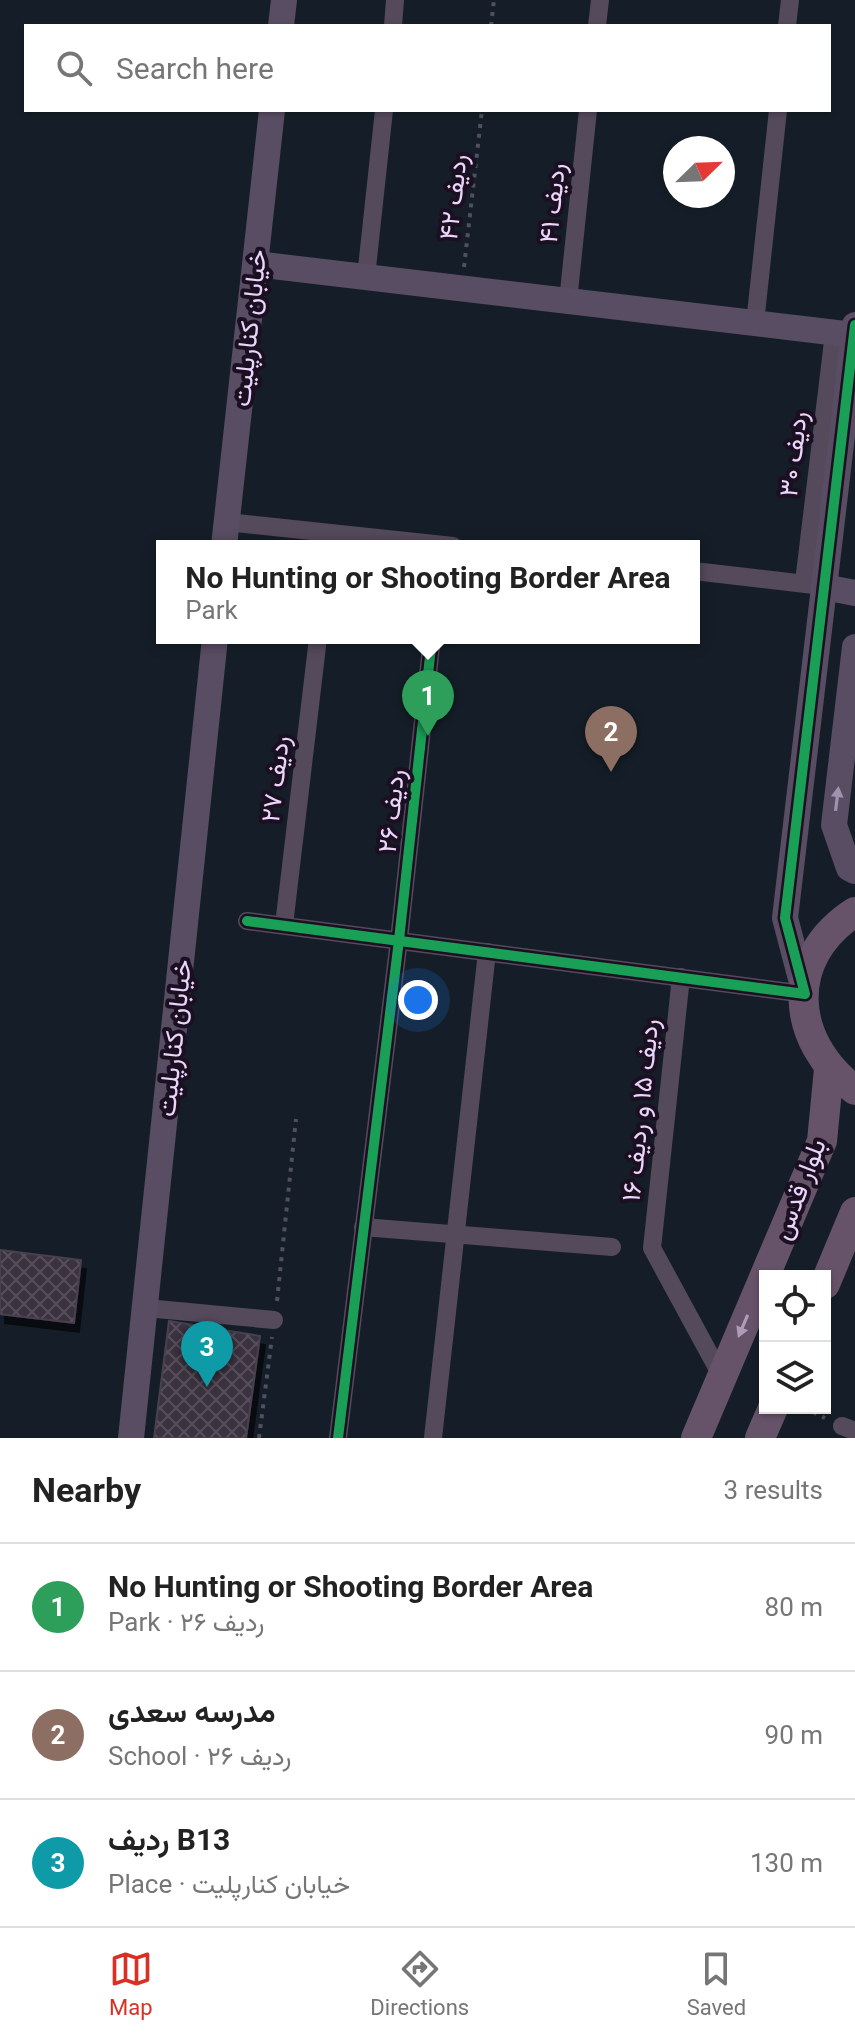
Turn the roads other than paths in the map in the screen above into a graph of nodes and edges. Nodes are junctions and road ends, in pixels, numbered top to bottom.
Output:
1 (284, 0) edge
2 (395, 0) edge
3 (600, 0) edge
4 (790, 0) edge
5 (281, 24) edge
6 (393, 24) edge
7 (597, 24) edge
8 (787, 24) edge
9 (272, 112) edge
10 (384, 112) edge
11 (588, 112) edge
12 (778, 112) edge
13 (256, 264) junction
14 (366, 277) junction
15 (568, 301) junction
16 (755, 323) junction
17 (850, 332) edge
18 (225, 534) edge
19 (330, 540) edge
20 (700, 572) edge
21 (814, 585) junction
22 (855, 593) edge
23 (214, 644) edge
24 (317, 644) edge
25 (431, 644) edge
26 (855, 647) edge
27 (855, 871) edge
28 (855, 912) edge
29 (247, 921) dead end
30 (284, 925) junction
31 (399, 940) junction
32 (487, 952) junction
33 (681, 977) junction
34 (805, 994) junction
35 (829, 1069) junction
36 (855, 1090) edge
37 (855, 1212) edge
38 (363, 1227) junction
39 (457, 1236) junction
40 (612, 1247) dead end
41 (831, 1270) edge
42 (146, 1308) junction
43 (274, 1320) road end
44 (722, 1377) junction
45 (770, 1414) edge
46 (131, 1438) edge
47 (338, 1438) edge
48 (433, 1438) edge
49 (696, 1438) edge
50 (760, 1438) edge

1 - 5 street
2 - 6 street
3 - 7 street
4 - 8 street
9 - 13 street, خیابان کنارپلیت
10 - 14 street
11 - 15 street, ردیف ۴۱
12 - 16 street
13 - 14 street
13 - 18 street, خیابان کنارپلیت
14 - 15 street
15 - 16 street
16 - 17 street
17 - 21 street
18 - 19 street
20 - 21 street
21 - 22 street
21 - 34 street
23 - 42 street, خیابان کنارپلیت
24 - 30 street, ردیف ۲۷
25 - 31 street, ردیف ۲۶
27 -> 26 street
28 - 34 main road
29 - 30 street
30 - 31 street
31 - 32 street
31 - 38 street, ردیف ۲۶
32 - 33 street
32 - 39 street
33 - 34 street
33 - 44 street, ردیف ۱۵ و ردیف ۱۶
34 - 35 main road
35 - 36 main road
35 -> 44 main road, بلوار قدس
37 - 41 main road
38 - 39 street
38 - 47 street, ردیف ۲۶
39 - 40 street
39 - 48 street
42 - 43 street
42 - 46 street, خیابان کنارپلیت
44 - 49 main road, بلوار قدس
45 - 50 main road

